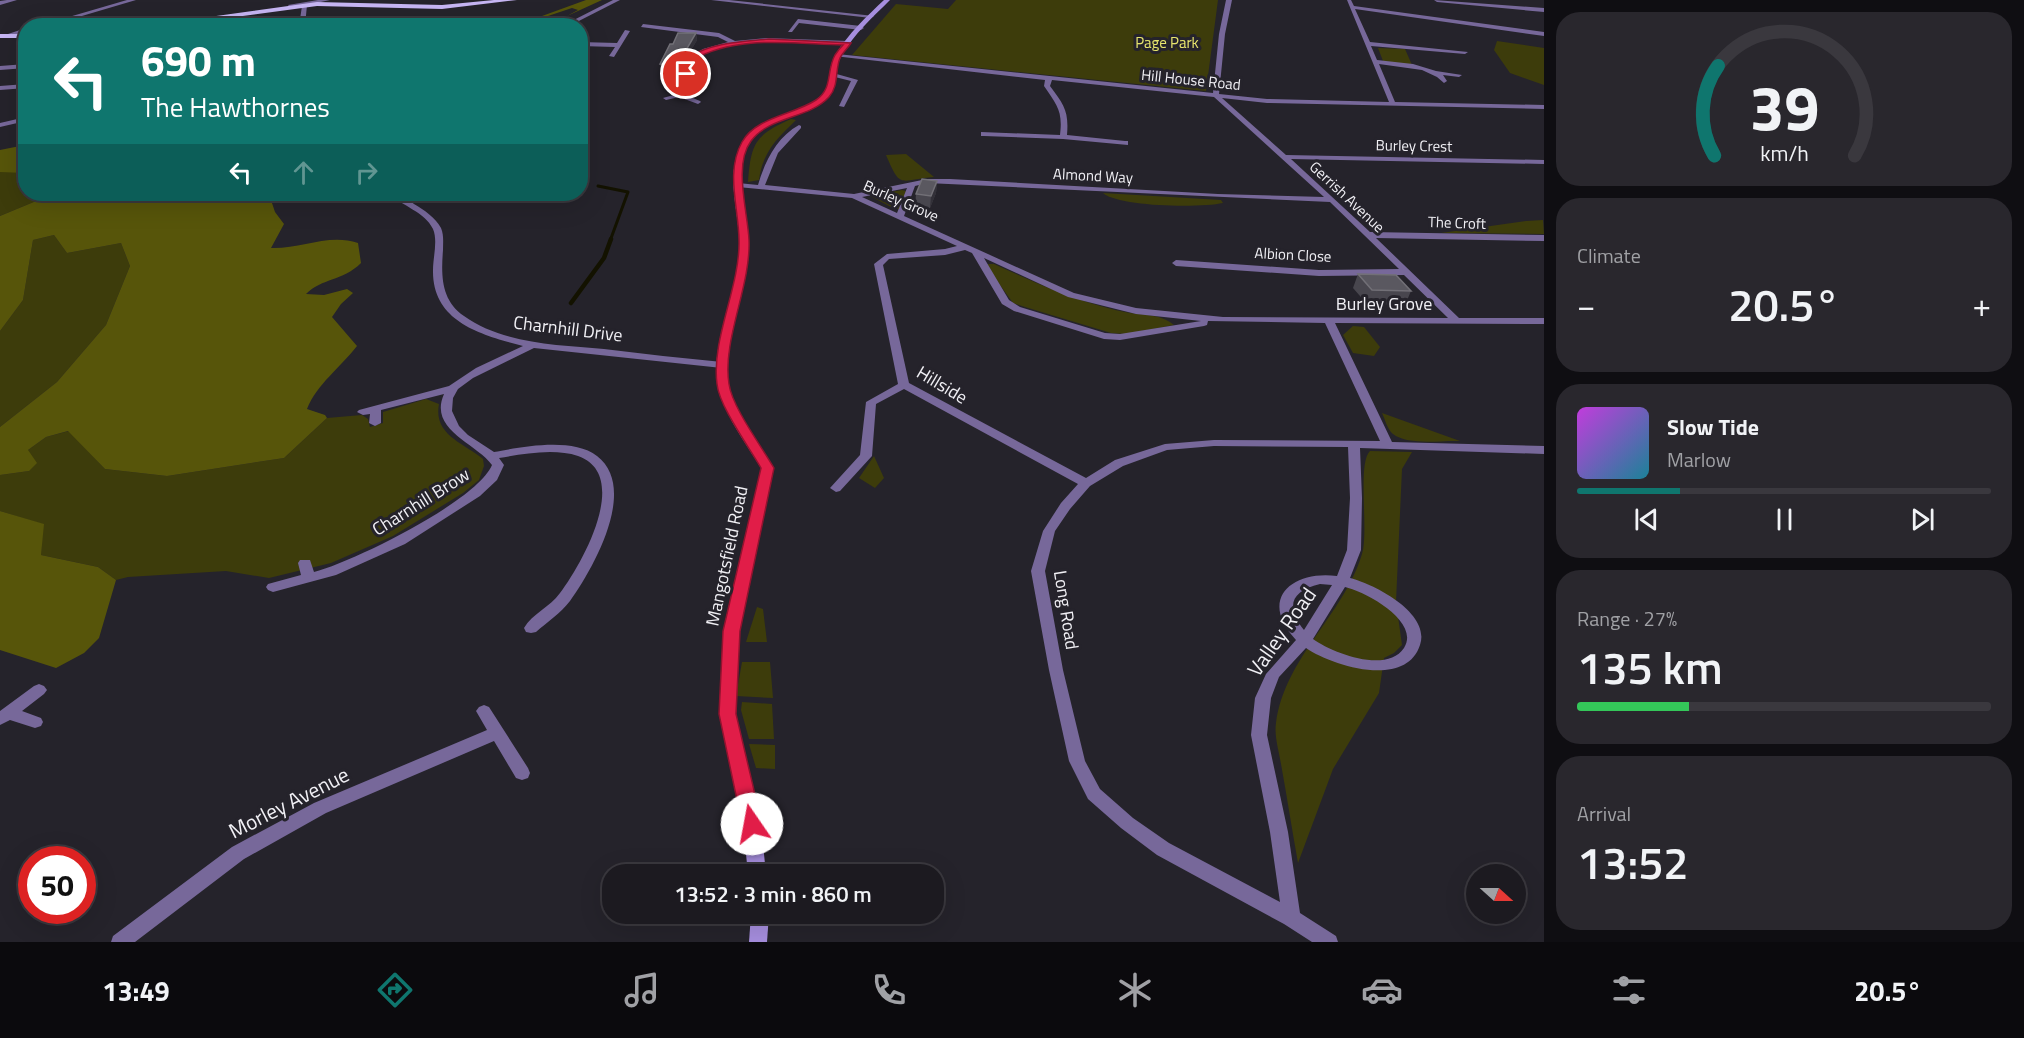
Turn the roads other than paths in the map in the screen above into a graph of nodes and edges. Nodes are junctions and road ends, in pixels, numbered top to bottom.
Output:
1 (14, 0) edge
2 (133, 0) edge
3 (327, 0) edge
4 (514, 0) edge
5 (617, 0) edge
6 (714, 0) edge
7 (887, 0) edge
8 (1229, 0) edge
9 (1349, 0) edge
10 (1437, 0) edge
11 (724, 1) edge
12 (383, 2) edge
13 (0, 3) edge
14 (305, 5) junction
15 (290, 6) junction
16 (1352, 7) junction
17 (1544, 10) edge
18 (871, 16) junction
19 (69, 18) edge
20 (204, 18) edge
21 (303, 18) edge
22 (580, 18) edge
23 (643, 26) dead end
24 (861, 28) junction
25 (627, 31) dead end
26 (790, 31) dead end
27 (18, 32) edge
28 (1544, 34) edge
29 (3, 36) edge
30 (734, 43) junction
31 (848, 43) junction
32 (588, 44) edge
33 (1367, 44) junction
34 (619, 45) junction
35 (1465, 52) dead end
36 (612, 56) dead end
37 (837, 56) junction
38 (1375, 62) junction
39 (18, 67) edge
40 (0, 68) edge
41 (1437, 73) junction
42 (833, 75) junction
43 (1459, 75) dead end
44 (1049, 78) junction
45 (1444, 81) dead end
46 (18, 87) edge
47 (0, 88) edge
48 (680, 95) junction
49 (1216, 96) junction
50 (666, 98) dead end
51 (698, 102) dead end
52 (1393, 104) junction
53 (842, 106) dead end
54 (1544, 107) edge
55 (18, 121) edge
56 (0, 125) edge
57 (799, 127) dead end
58 (984, 134) dead end
59 (1062, 137) junction
60 (1125, 143) dead end
61 (1284, 157) junction
62 (1544, 162) edge
63 (912, 184) junction
64 (738, 185) junction
65 (761, 187) junction
66 (854, 196) junction
67 (1332, 200) junction
68 (403, 201) edge
69 (900, 216) junction
70 (1369, 235) junction
71 (1544, 238) edge
72 (965, 247) junction
73 (976, 253) junction
74 (1176, 263) dead end
75 (1408, 272) junction
76 (1223, 320) junction
77 (1329, 321) junction
78 (1457, 321) junction
79 (1544, 321) edge
80 (533, 345) junction
81 (722, 364) junction
82 (904, 385) junction
83 (453, 388) junction
84 (375, 409) junction
85 (363, 412) dead end
86 (375, 423) dead end
87 (1353, 444) junction
88 (1388, 446) junction
89 (1544, 450) edge
90 (493, 456) junction
91 (1086, 483) junction
92 (836, 488) dead end
93 (305, 563) dead end
94 (309, 578) junction
95 (1342, 581) junction
96 (273, 587) dead end
97 (531, 628) dead end
98 (1305, 640) junction
99 (39, 690) dead end
100 (484, 711) dead end
101 (4, 716) edge
102 (35, 722) dead end
103 (496, 734) junction
104 (522, 773) dead end
105 (756, 864) edge
106 (1291, 918) junction
107 (759, 924) edge
108 (120, 942) edge
109 (758, 942) edge
110 (1329, 942) edge

1 - 13 street
2 - 19 street
3 - 15 street
4 - 12 main road
5 - 22 street
6 - 11 street
7 - 18 main road
8 - 49 street
9 - 16 street
10 - 17 street
11 - 18 street
12 - 14 main road
14 - 15 main road
14 - 21 street
15 - 20 main road
16 - 28 street
16 - 33 street
18 - 24 main road
23 - 30 street
24 - 26 street
24 - 31 main road
25 - 34 street
27 - 29 street
30 - 31 street
30 - 48 street
31 - 37 main road
32 - 34 street
33 - 35 street
33 - 38 street
34 - 36 street
37 - 42 main road, Mangotsfield Road
37 - 44 street, Hill House Road
38 - 41 street
38 - 52 street
39 - 40 street
41 - 43 street
41 - 45 street
42 - 53 street
42 - 64 main road, Mangotsfield Road
44 - 49 street, Hill House Road
44 - 59 street
46 - 47 street
48 - 50 street
48 - 51 street
49 - 52 street, Hill House Road
49 - 61 street, Gerrish Avenue
52 - 54 street, Hill House Road
55 - 56 street
57 - 65 street
58 - 59 street
59 - 60 street
61 - 62 street, Burley Crest
61 - 67 street, Gerrish Avenue
63 - 66 street, Almond Way
63 - 67 street, Almond Way
63 - 69 street
64 - 65 street, Burley Grove
64 - 81 main road, Mangotsfield Road
65 - 66 street, Burley Grove
66 - 69 street, Burley Grove
67 - 70 street, Gerrish Avenue
68 - 80 street, Charnhill Drive
69 - 72 street, Burley Grove
70 - 71 street, The Croft
70 - 75 street, Gerrish Avenue
72 - 73 street, Burley Grove
72 - 82 street, Hillside
73 - 76 street, Burley Grove
73 - 76 street, Burley Grove
74 - 75 street, Albion Close
75 - 78 street, Gerrish Avenue
76 - 77 street, Burley Grove
77 - 78 street, Burley Grove
77 - 88 street
78 - 79 street, Burley Grove
80 - 81 street, Charnhill Drive
80 - 83 street
81 - 105 main road, Mangotsfield Road
82 - 91 street, Hillside
82 - 92 street
83 - 84 street
83 - 90 street, Charnhill Brow
84 - 85 street
84 - 86 street
87 - 88 street, Long Road
87 - 91 street, Long Road
87 - 95 street, Valley Road
88 - 89 street, Long Road
90 - 94 street, Charnhill Brow
90 - 97 street
91 - 106 street, Long Road
93 - 94 street
94 - 96 street, Charnhill Brow
95 - 98 street, Valley Road
95 - 98 street
95 - 98 street
98 - 106 street, Valley Road
99 - 101 street
100 - 103 street
101 - 102 street
103 - 104 street
103 - 108 street, Morley Avenue
106 - 110 street, Long Road
107 - 109 main road

